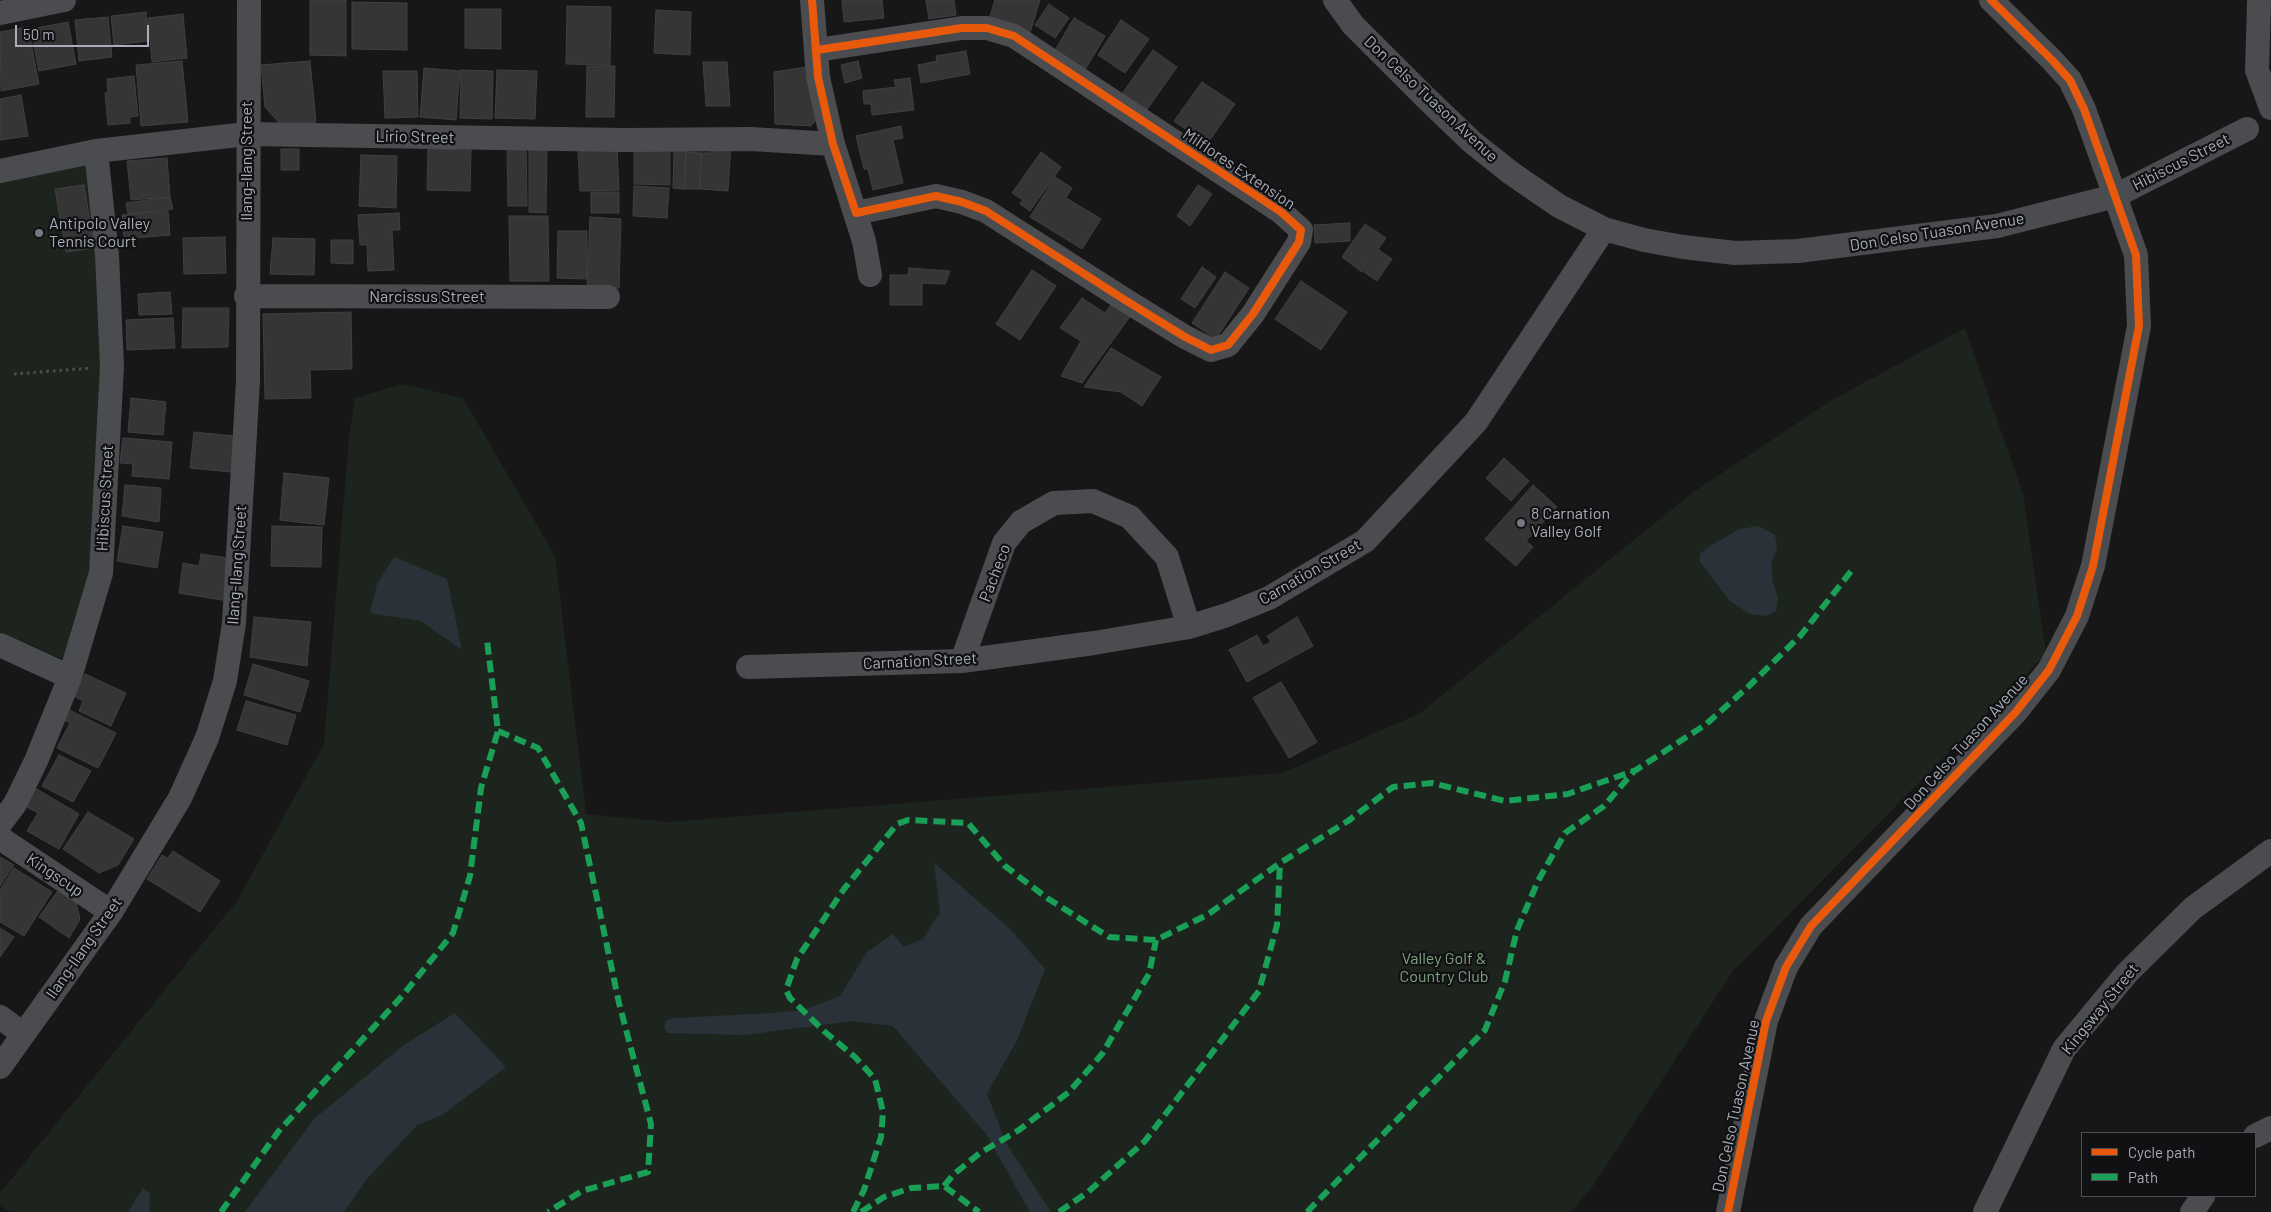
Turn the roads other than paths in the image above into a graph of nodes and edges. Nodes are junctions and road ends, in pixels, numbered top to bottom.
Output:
1 (64, 0) edge
2 (249, 0) edge
3 (812, 0) edge
4 (1335, 0) edge
5 (1991, 0) edge
6 (2261, 0) edge
7 (0, 13) edge
8 (817, 50) junction
9 (2271, 108) edge
10 (2247, 129) dead end
11 (247, 134) junction
12 (833, 144) junction
13 (96, 151) junction
14 (0, 170) edge
15 (2115, 196) junction
16 (856, 213) junction
17 (1604, 229) junction
18 (870, 275) dead end
19 (246, 296) junction
20 (608, 297) dead end
21 (1189, 627) junction
22 (0, 645) edge
23 (962, 661) junction
24 (748, 667) dead end
25 (70, 677) junction
26 (0, 824) edge
27 (0, 838) edge
28 (2271, 851) edge
29 (111, 912) junction
30 (0, 1017) edge
31 (23, 1034) junction
32 (0, 1066) edge
33 (2271, 1128) edge
34 (2256, 1136) edge
35 (2201, 1197) edge
36 (1728, 1212) edge
37 (1985, 1212) edge
38 (2192, 1212) edge

1 - 7 street
2 - 11 street, Ilang-Ilang Street
3 - 8 street
4 - 17 street, Don Celso Tuason Avenue
5 - 15 street
6 - 9 street
8 - 12 street
8 - 16 street, Milflores Extension
10 - 15 street, Hibiscus Street
11 - 12 street, Lirio Street
11 - 13 street, Lirio Street
11 - 19 street, Ilang-Ilang Street
12 - 16 street
13 - 14 street, Lirio Street
13 - 25 street, Hibiscus Street
15 - 17 street, Don Celso Tuason Avenue
15 - 36 street, Don Celso Tuason Avenue
16 - 18 street
17 - 21 street, Carnation Street
19 - 20 street, Narcissus Street
19 - 29 street, Ilang-Ilang Street
21 - 23 street, Carnation Street
21 - 23 street, Pacheco
22 - 25 street
23 - 24 street, Carnation Street
25 - 26 street, Hibiscus Street
27 - 29 street, Kingscup
28 - 37 street, Kingsway Street
29 - 31 street, Ilang-Ilang Street
30 - 31 street
31 - 32 street, Ilang-Ilang Street
33 - 34 street
35 - 38 street

